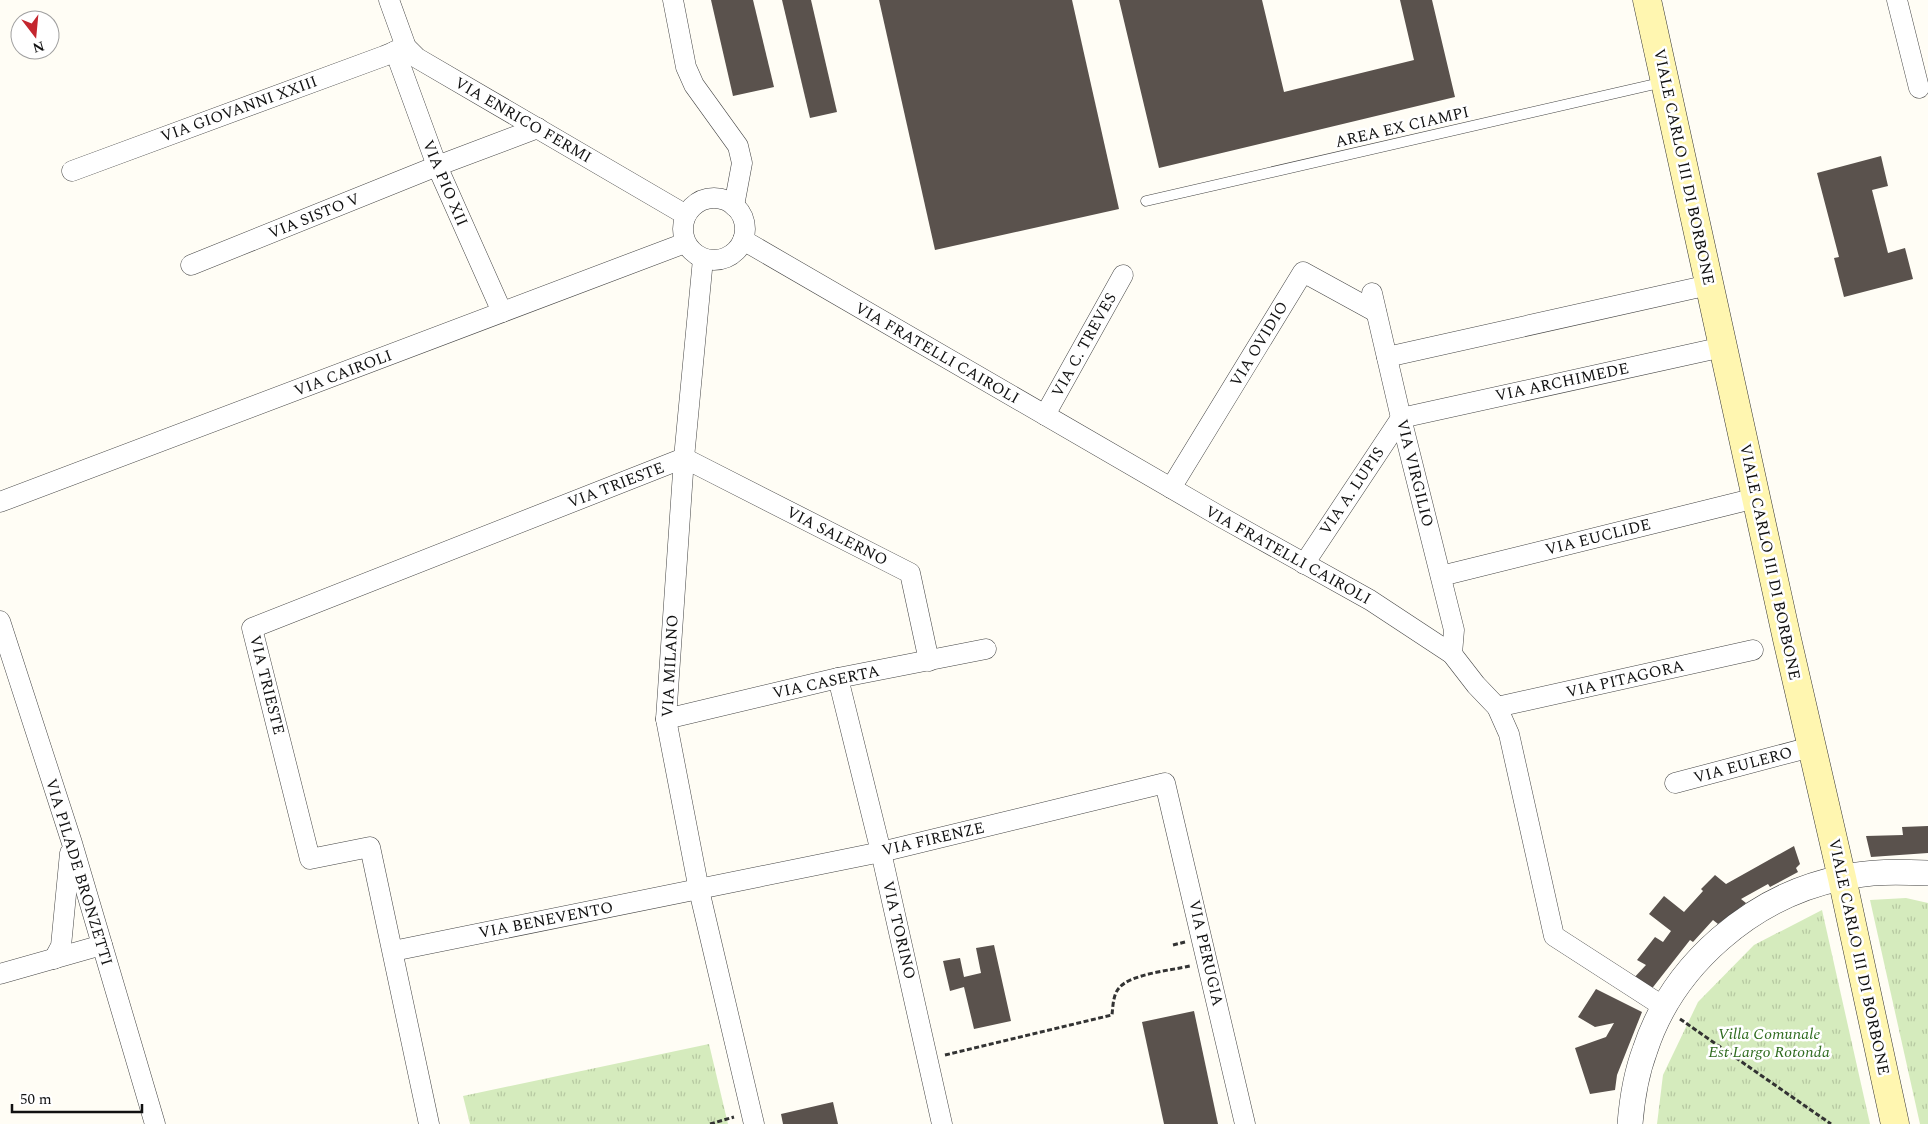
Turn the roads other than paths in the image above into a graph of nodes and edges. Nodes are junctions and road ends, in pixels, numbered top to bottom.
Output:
1 (389, 0) edge
2 (673, 0) edge
3 (1647, 0) edge
4 (1897, 0) edge
5 (400, 49) junction
6 (1665, 81) junction
7 (1919, 88) dead end
8 (538, 128) junction
9 (437, 166) junction
10 (72, 171) dead end
11 (1146, 201) dead end
12 (734, 206) junction
13 (686, 215) junction
14 (743, 240) junction
15 (685, 243) junction
16 (703, 259) junction
17 (191, 265) dead end
18 (1123, 275) dead end
19 (1710, 284) junction
20 (1374, 302) joint
21 (502, 312) junction
22 (1723, 347) junction
23 (1387, 357) junction
24 (1045, 415) junction
25 (1401, 418) junction
26 (684, 458) junction
27 (1171, 488) junction
28 (1756, 498) junction
29 (0, 502) edge
30 (1304, 564) junction
31 (1441, 576) junction
32 (0, 620) edge
33 (986, 649) dead end
34 (1753, 650) dead end
35 (1452, 654) junction
36 (929, 660) junction
37 (838, 678) junction
38 (1497, 707) junction
39 (666, 719) junction
40 (1811, 747) junction
41 (1165, 783) joint
42 (1675, 783) dead end
43 (72, 844) junction
44 (881, 852) junction
45 (1928, 874) edge
46 (1842, 878) junction
47 (699, 890) junction
48 (102, 945) junction
49 (393, 951) junction
50 (54, 958) junction
51 (0, 974) edge
52 (1664, 1008) junction
53 (753, 1119) edge
54 (155, 1124) edge
55 (429, 1124) edge
56 (942, 1124) edge
57 (1245, 1124) edge
58 (1630, 1124) edge
59 (1895, 1124) edge

1 - 5 street, VIA ENRICO FERMI
2 - 12 street
3 - 6 main road, VIALE CARLO III DI BORBONE
4 - 7 street
5 - 8 street, VIA ENRICO FERMI
5 - 9 street, VIA PIO XII
5 - 10 street, VIA GIOVANNI XXIII
6 - 11 lane, AREA EX CIAMPI
6 - 19 main road, VIALE CARLO III DI BORBONE
8 - 9 street, VIA SISTO V
8 - 13 street, VIA ENRICO FERMI
9 - 17 street, VIA SISTO V
9 - 21 street, VIA PIO XII
12 - 13 street
12 - 14 street
13 - 15 street
14 - 16 street
14 - 24 street, VIA FRATELLI CAIROLI
15 - 16 street
15 - 21 street, VIA CAIROLI
16 - 26 street, VIA MILANO
18 - 24 street, VIA C. TREVES
19 - 22 main road, VIALE CARLO III DI BORBONE
19 - 23 street
20 - 23 street, VIA VIRGILIO
20 - 27 street, VIA OVIDIO
21 - 29 street, VIA CAIROLI
22 - 25 street, VIA ARCHIMEDE
22 - 28 main road, VIALE CARLO III DI BORBONE
23 - 25 street, VIA VIRGILIO
24 - 27 street, VIA FRATELLI CAIROLI
25 - 30 street, VIA A. LUPIS
25 - 31 street, VIA VIRGILIO
26 - 36 street, VIA SALERNO
26 - 39 street, VIA MILANO
26 - 49 street, VIA TRIESTE
27 - 30 street, VIA FRATELLI CAIROLI
28 - 31 street, VIA EUCLIDE
28 - 40 main road, VIALE CARLO III DI BORBONE
30 - 35 street, VIA FRATELLI CAIROLI
31 - 35 street, VIA VIRGILIO
32 - 43 street, VIA PILADE BRONZETTI
33 - 36 street, VIA CASERTA
34 - 38 street, VIA PITAGORA
35 - 38 street, VIA FRATELLI CAIROLI
36 - 37 street, VIA CASERTA
37 - 39 street, VIA CASERTA
37 - 44 street, VIA TORINO
38 - 52 street, VIA FRATELLI CAIROLI
39 - 47 street, VIA MILANO
40 - 42 street, VIA EULERO
40 - 46 main road, VIALE CARLO III DI BORBONE
41 - 44 street, VIA FIRENZE
41 - 57 street, VIA PERUGIA
43 - 48 street, VIA PILADE BRONZETTI
43 - 50 street
44 - 47 street, VIA FIRENZE
44 - 56 street, VIA TORINO
45 - 46 street
46 - 52 street
46 - 59 main road, VIALE CARLO III DI BORBONE
47 - 49 street, VIA BENEVENTO
47 - 53 street, VIA MILANO
48 - 50 street
48 - 54 street, VIA PILADE BRONZETTI
49 - 55 street, VIA TRIESTE
50 - 51 street
52 - 58 street

